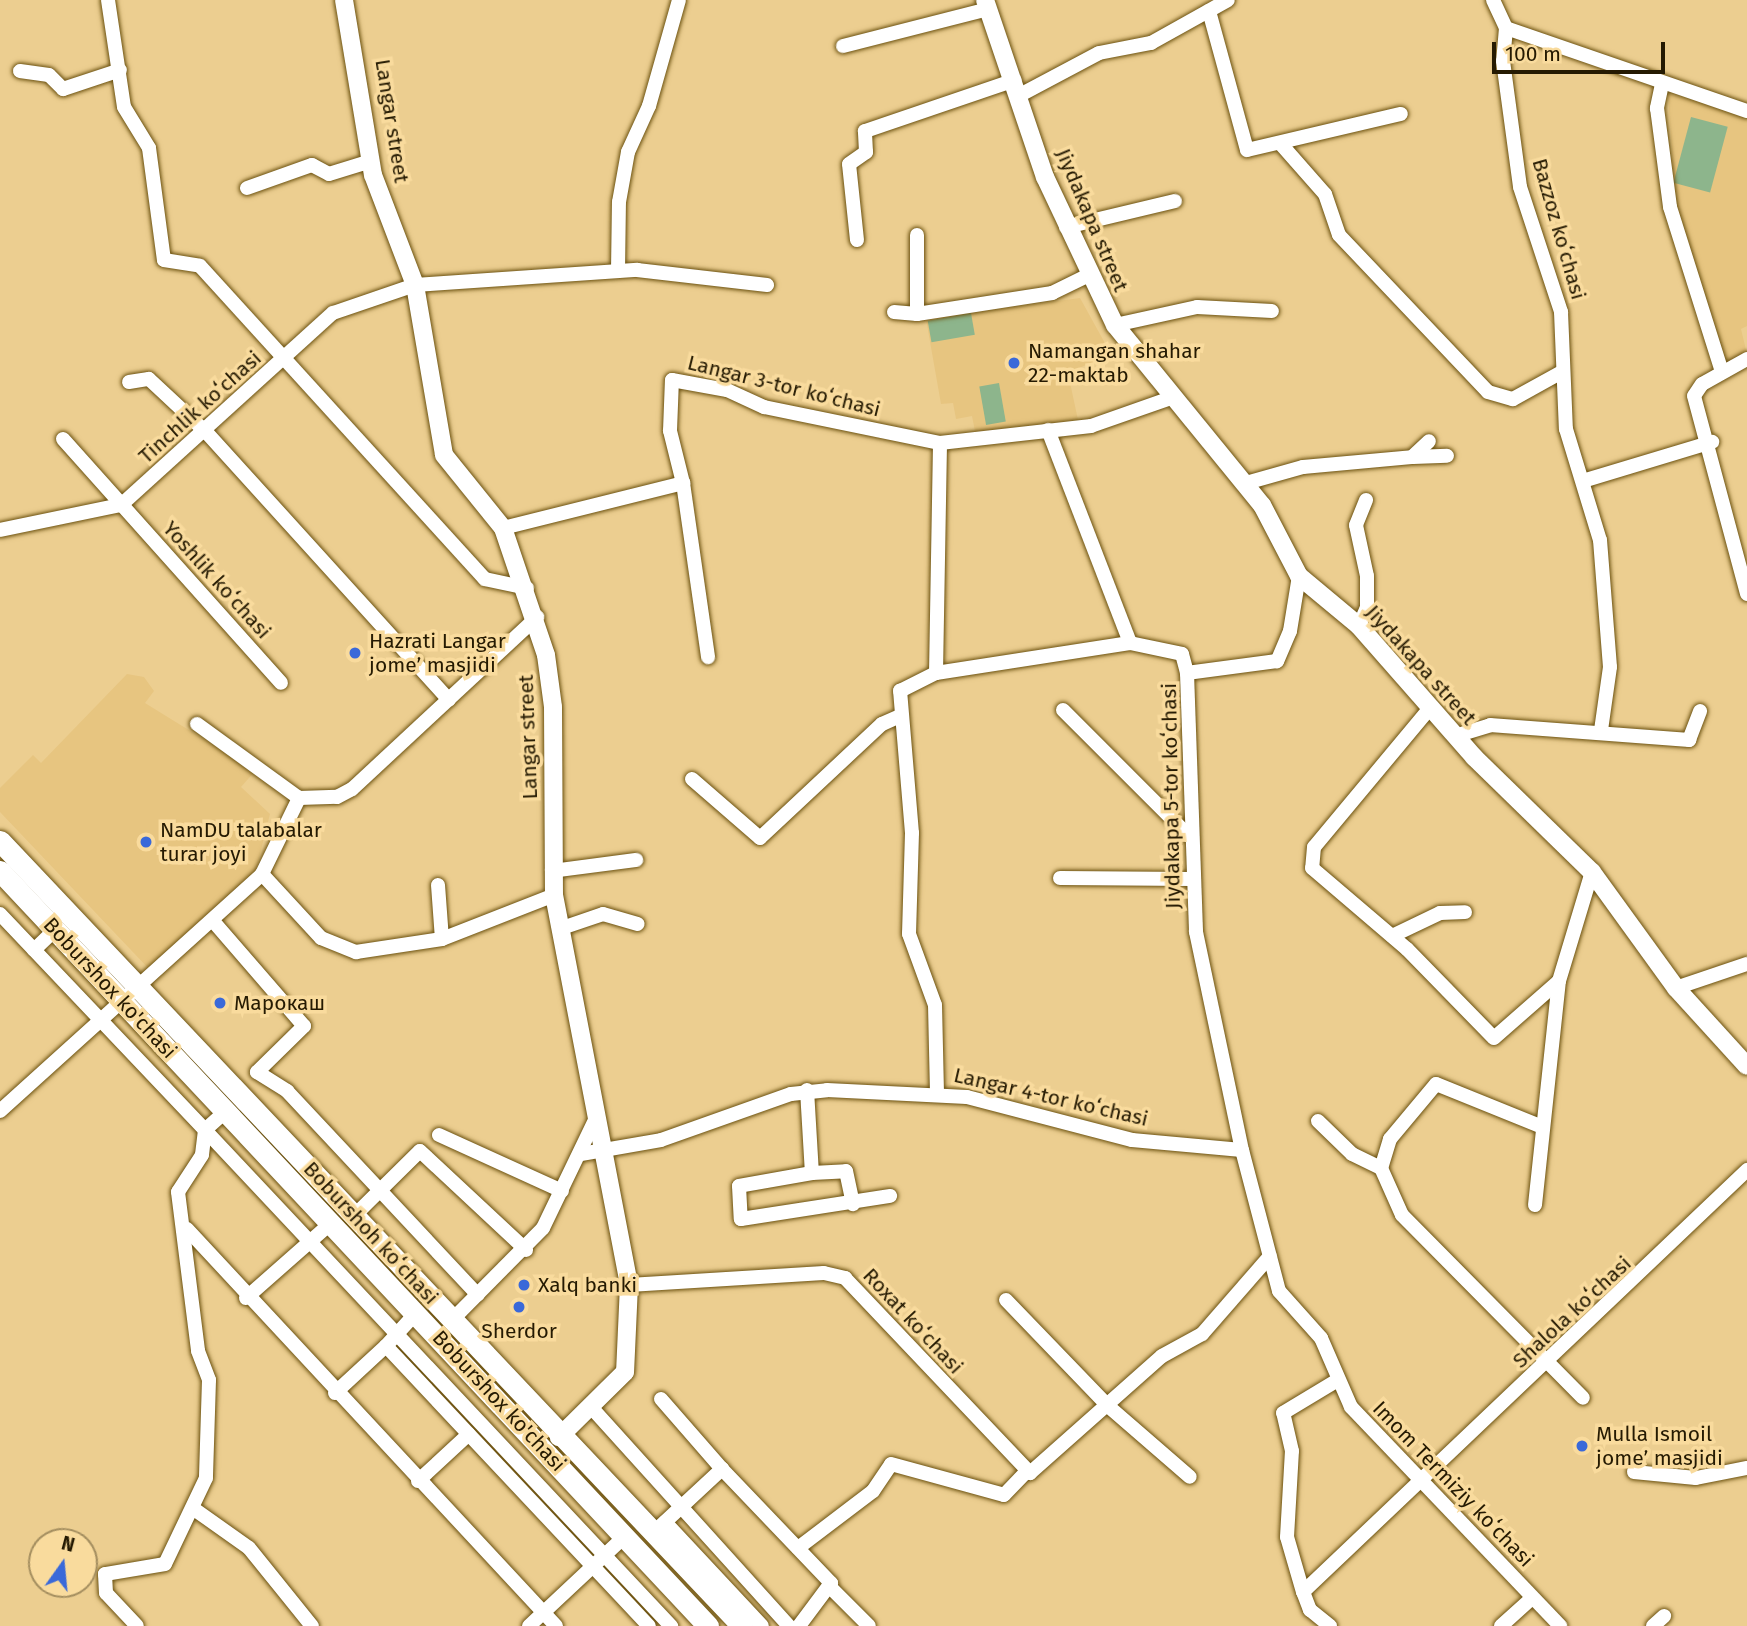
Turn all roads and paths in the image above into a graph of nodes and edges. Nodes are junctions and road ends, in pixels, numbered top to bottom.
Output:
1 (108, 0) edge
2 (344, 0) edge
3 (678, 0) edge
4 (1228, 0) edge
5 (1493, 0) edge
6 (986, 4) edge
7 (1209, 11) junction
8 (1506, 28) junction
9 (843, 46) dead end
10 (120, 70) junction
11 (20, 71) dead end
12 (1662, 84) junction
13 (1017, 87) junction
14 (1747, 111) edge
15 (1401, 114) dead end
16 (1280, 143) junction
17 (370, 161) junction
18 (247, 188) dead end
19 (1175, 201) dead end
20 (1066, 227) junction
21 (917, 235) dead end
22 (857, 240) dead end
23 (618, 271) junction
24 (1087, 276) junction
25 (415, 285) junction
26 (767, 285) dead end
27 (1272, 311) dead end
28 (894, 312) dead end
29 (917, 314) junction
30 (1115, 325) junction
31 (286, 357) junction
32 (1747, 359) edge
33 (1562, 372) junction
34 (1722, 372) junction
35 (129, 382) dead end
36 (1171, 398) junction
37 (1048, 430) junction
38 (207, 433) junction
39 (64, 439) dead end
40 (1429, 441) dead end
41 (1712, 442) junction
42 (940, 443) junction
43 (1447, 456) dead end
44 (1412, 457) junction
45 (1586, 480) junction
46 (683, 483) junction
47 (1246, 483) junction
48 (1366, 500) dead end
49 (121, 505) junction
50 (503, 528) junction
51 (0, 530) edge
52 (1300, 576) junction
53 (527, 588) junction
54 (1747, 594) edge
55 (537, 617) junction
56 (1359, 626) junction
57 (1130, 643) junction
58 (708, 657) dead end
59 (936, 673) junction
60 (1187, 673) junction
61 (282, 683) dead end
62 (449, 700) junction
63 (1430, 708) junction
64 (1063, 710) dead end
65 (1700, 711) dead end
66 (900, 716) junction
67 (197, 724) dead end
68 (1601, 730) junction
69 (1455, 736) junction
70 (692, 779) dead end
71 (299, 798) junction
72 (1189, 836) junction
73 (0, 841) edge
74 (636, 860) dead end
75 (0, 871) edge
76 (552, 871) junction
77 (1592, 872) junction
78 (262, 874) junction
79 (1060, 877) dead end
80 (1192, 879) junction
81 (438, 885) dead end
82 (554, 895) junction
83 (1465, 912) dead end
84 (0, 914) edge
85 (213, 921) junction
86 (638, 924) dead end
87 (562, 928) junction
88 (55, 930) junction
89 (1392, 936) junction
90 (442, 939) junction
91 (34, 950) junction
92 (1747, 964) edge
93 (1559, 981) junction
94 (1676, 988) junction
95 (140, 990) junction
96 (122, 1002) junction
97 (101, 1018) junction
98 (1747, 1066) edge
99 (807, 1090) junction
100 (937, 1093) junction
101 (0, 1111) edge
102 (226, 1111) junction
103 (599, 1111) junction
104 (1318, 1121) dead end
105 (1541, 1126) junction
106 (205, 1130) junction
107 (439, 1135) dead end
108 (607, 1150) junction
109 (1242, 1150) junction
110 (581, 1154) junction
111 (1381, 1168) junction
112 (1747, 1170) edge
113 (812, 1173) junction
114 (380, 1190) junction
115 (562, 1191) junction
116 (890, 1196) dead end
117 (853, 1204) junction
118 (1535, 1205) dead end
119 (355, 1215) junction
120 (331, 1223) junction
121 (187, 1229) junction
122 (310, 1242) junction
123 (526, 1250) junction
124 (1270, 1255) junction
125 (629, 1285) junction
126 (478, 1295) junction
127 (246, 1298) junction
128 (1006, 1300) dead end
129 (416, 1313) junction
130 (452, 1320) junction
131 (394, 1331) junction
132 (386, 1346) junction
133 (1548, 1363) junction
134 (1336, 1381) junction
135 (335, 1393) junction
136 (1583, 1398) dead end
137 (661, 1399) dead end
138 (1108, 1406) junction
139 (591, 1407) junction
140 (469, 1434) junction
141 (559, 1437) junction
142 (1747, 1468) edge
143 (722, 1469) junction
144 (1026, 1472) junction
145 (1634, 1472) dead end
146 (1190, 1477) dead end
147 (1420, 1479) junction
148 (418, 1481) junction
149 (681, 1507) junction
150 (194, 1510) junction
151 (658, 1528) junction
152 (624, 1537) junction
153 (798, 1548) junction
154 (605, 1555) junction
155 (593, 1566) junction
156 (832, 1589) junction
157 (1303, 1592) junction
158 (1532, 1598) junction
159 (543, 1613) junction
160 (137, 1626) edge
161 (313, 1626) edge
162 (529, 1626) edge
163 (556, 1626) edge
164 (649, 1626) edge
165 (671, 1626) edge
166 (708, 1626) edge
167 (742, 1626) edge
168 (762, 1626) edge
169 (789, 1626) edge
170 (799, 1626) edge
171 (869, 1626) edge
172 (1330, 1626) edge
173 (1501, 1626) edge
174 (1560, 1626) edge

1 - 10 street
2 - 17 street, Langar street
3 - 23 street
4 - 7 street
5 - 8 street
6 - 9 street
6 - 13 street, Jiydakapa street
7 - 13 street
7 - 16 street
8 - 12 street
8 - 33 street, Bazzoz koʻchasi
10 - 11 street
10 - 31 street
12 - 14 street
12 - 34 street
13 - 20 street, Jiydakapa street
13 - 22 street
15 - 16 street
16 - 33 street
17 - 18 street
17 - 25 street, Langar street
19 - 20 street
20 - 24 street, Jiydakapa street
21 - 29 street
23 - 25 street, Tinchlik koʻchasi
23 - 26 street, Tinchlik koʻchasi
24 - 29 street
24 - 30 street, Jiydakapa street
25 - 31 street, Tinchlik koʻchasi
25 - 50 street, Langar street
27 - 30 street
28 - 29 street
30 - 36 street, Jiydakapa street
31 - 38 street, Tinchlik koʻchasi
31 - 53 street
32 - 34 street
33 - 45 street, Bazzoz koʻchasi
34 - 41 street
35 - 38 street
36 - 37 street, Langar 3-tor koʻchasi
36 - 47 street, Jiydakapa street
37 - 42 street, Langar 3-tor koʻchasi
37 - 57 street
38 - 49 street, Tinchlik koʻchasi
38 - 62 street
39 - 49 street, Yoshlik koʻchasi
40 - 44 street
41 - 45 street
41 - 54 street
42 - 46 street, Langar 3-tor koʻchasi
42 - 59 street
43 - 44 street
44 - 47 street
45 - 68 street, Bazzoz koʻchasi
46 - 50 street
46 - 58 street
47 - 52 street, Jiydakapa street
48 - 56 street
49 - 51 street, Tinchlik koʻchasi
49 - 61 street, Yoshlik koʻchasi
50 - 53 street, Langar street
52 - 56 street, Jiydakapa street
52 - 60 street, Jiydakapa 5-tor koʻchasi
53 - 55 street, Langar street
55 - 62 street
55 - 76 street, Langar street
56 - 63 street, Jiydakapa street
57 - 59 street
57 - 60 street
59 - 66 street
60 - 72 street, Jiydakapa 5-tor koʻchasi
62 - 71 street
63 - 69 street, Jiydakapa street
63 - 89 street
64 - 72 street
65 - 68 street
66 - 70 street
66 - 100 street
67 - 71 street
68 - 69 street
69 - 77 street, Jiydakapa street
71 - 78 street
72 - 80 street, Jiydakapa 5-tor koʻchasi
73 - 95 main road, Boburshoh koʻchasi
74 - 76 street
75 - 88 main road, Boburshox ko'chasi
76 - 82 street, Langar street
77 - 93 street
77 - 94 street, Jiydakapa street
78 - 85 street
78 - 90 street
79 - 80 street
80 - 109 street, Jiydakapa 5-tor koʻchasi
81 - 90 street
82 - 87 street, Langar street
82 - 90 street
83 - 89 street
84 - 91 street
85 - 95 street
85 - 114 street
86 - 87 street
87 - 103 street, Langar street
88 - 91 street
88 - 96 main road, Boburshox ko'chasi
89 - 93 street
91 - 97 street
92 - 94 street
93 - 105 street
94 - 98 street, Jiydakapa street
95 - 96 street
95 - 119 main road, Boburshoh koʻchasi
96 - 97 street
96 - 102 main road, Boburshox ko'chasi
97 - 101 street
97 - 106 street
99 - 100 street, Langar 4-tor koʻchasi
99 - 108 street, Langar 4-tor koʻchasi
99 - 113 street
100 - 109 street, Langar 4-tor koʻchasi
102 - 106 street
102 - 120 main road, Boburshox ko'chasi
103 - 108 street, Langar street
103 - 110 street
104 - 111 street
105 - 111 street
105 - 118 street
106 - 121 street
106 - 122 street
107 - 115 street
108 - 110 street, Langar 4-tor koʻchasi
108 - 125 street, Langar street
109 - 124 street, Jiydakapa 5-tor koʻchasi
110 - 115 street
111 - 133 street
112 - 133 street, Shalola koʻchasi
113 - 117 street
113 - 117 street
114 - 119 street
114 - 123 street
114 - 126 street
115 - 123 street
116 - 117 street
119 - 130 main road, Boburshoh koʻchasi
120 - 122 street
120 - 129 main road, Boburshox ko'chasi
121 - 127 street
121 - 150 street
122 - 127 street
122 - 131 street
123 - 126 street
124 - 134 street, Imom Termiziy koʻchasi
124 - 138 street
125 - 139 street, Langar street
125 - 144 street, Roxat koʻchasi
126 - 130 street
127 - 135 street
128 - 138 street
129 - 131 street
129 - 152 main road, Boburshox ko'chasi
130 - 141 main road, Boburshoh koʻchasi
131 - 132 street
131 - 154 street
132 - 135 street
132 - 140 street
133 - 136 street
133 - 147 street, Shalola koʻchasi
134 - 147 street, Imom Termiziy koʻchasi
134 - 157 street
135 - 148 street
137 - 143 street
138 - 144 street
138 - 146 street
139 - 141 street, Langar street
139 - 149 street
140 - 148 street
140 - 155 street
141 - 151 main road, Boburshoh koʻchasi
142 - 145 street
143 - 149 street
143 - 153 street
144 - 153 street
147 - 157 street, Shalola koʻchasi
147 - 158 street, Imom Termiziy koʻchasi
148 - 159 street
149 - 151 street
149 - 169 street
150 - 160 street
150 - 161 street
151 - 167 main road, Boburshoh koʻchasi
151 - 168 street
152 - 154 street
152 - 166 main road, Boburshox ko'chasi
153 - 156 street
154 - 155 street
154 - 165 street
155 - 159 street
155 - 164 street
156 - 170 street
156 - 171 street
157 - 172 street
158 - 173 street
158 - 174 street, Imom Termiziy koʻchasi
159 - 162 street
159 - 163 street

